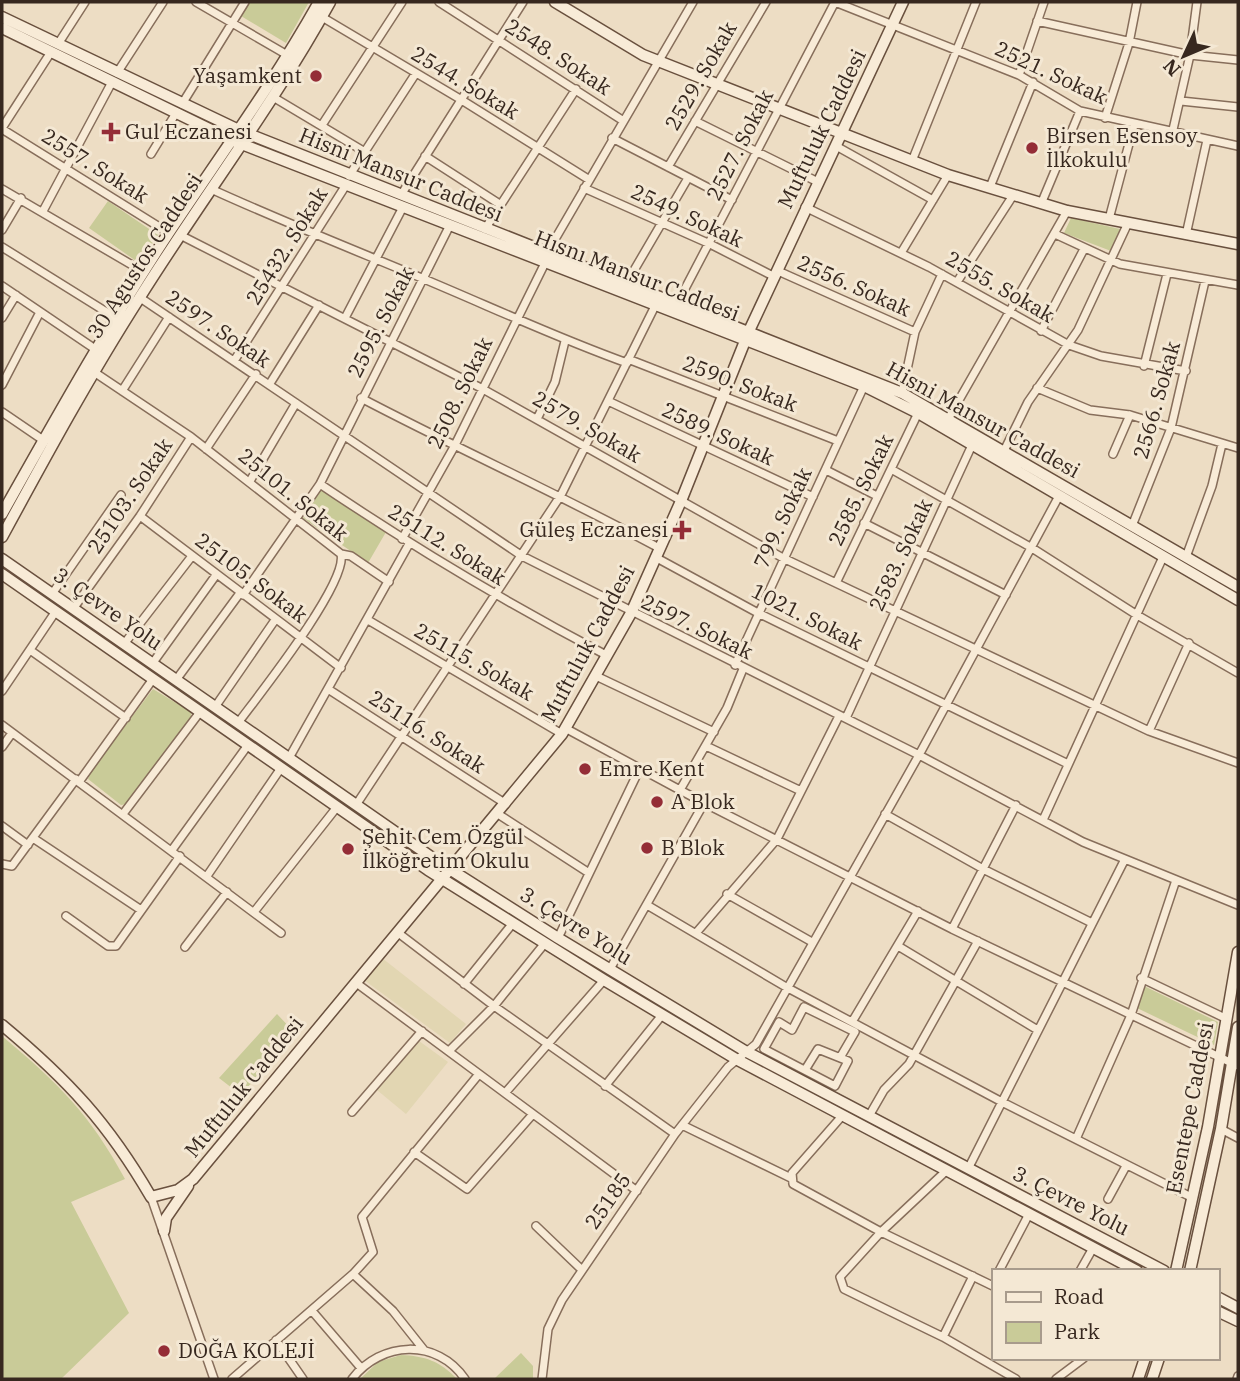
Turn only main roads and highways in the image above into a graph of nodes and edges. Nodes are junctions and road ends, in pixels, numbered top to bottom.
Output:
1 (319, 2) edge
2 (330, 2) edge
3 (555, 2) edge
4 (903, 2) edge
5 (2, 17) edge
6 (3, 31) edge
7 (55, 48) junction
8 (841, 133) junction
9 (241, 137) junction
10 (348, 180) junction
11 (175, 234) junction
12 (1238, 244) edge
13 (546, 257) junction
14 (747, 335) junction
15 (2, 514) edge
16 (2, 537) edge
17 (2, 559) edge
18 (2, 574) edge
19 (1238, 587) edge
20 (1238, 600) edge
21 (450, 870) junction
22 (442, 879) junction
23 (1238, 952) edge
24 (2, 1025) edge
25 (1238, 1027) edge
26 (1235, 1065) edge
27 (193, 1179) junction
28 (164, 1231) road end
29 (1133, 1269) edge
30 (1160, 1269) edge
31 (1176, 1269) edge
32 (1190, 1269) edge
33 (1219, 1298) edge
34 (1238, 1308) edge
35 (1219, 1312) edge
36 (1238, 1321) edge
37 (1144, 1360) edge
38 (1158, 1360) edge
39 (1138, 1379) edge
40 (1152, 1379) edge

1 - 9 main road, 30 Agustos Caddesi
2 - 9 main road, 30 Agustos Caddesi
3 - 8 main road
4 - 8 main road, Muftuluk Caddesi
5 - 7 main road, Hisni Mansur Caddesi
6 - 7 main road
7 - 9 main road, Hisni Mansur Caddesi
8 - 12 main road
8 - 14 main road, Muftuluk Caddesi
9 - 10 main road, Hisni Mansur Caddesi
9 - 11 main road, 30 Agustos Caddesi
9 - 11 main road, 30 Agustos Caddesi
10 - 13 main road, Hısnı Mansur Caddesi
10 - 13 main road, Hisni Mansur Caddesi
11 - 15 main road, 30 Agustos Caddesi
11 - 16 main road, 30 Agustos Caddesi
13 - 14 main road, Hisni Mansur Caddesi
13 - 14 main road, Hısnı Mansur Caddesi
14 - 19 main road, Hisni Mansur Caddesi
14 - 20 main road, Hısnı Mansur Caddesi
14 - 21 main road, Muftuluk Caddesi
17 - 21 main road, 3. Çevre Yolu
18 - 22 main road, 3. Çevre Yolu
21 - 22 main road, Muftuluk Caddesi
21 - 30 main road, 3. Çevre Yolu
22 - 27 main road, Muftuluk Caddesi
22 - 29 main road, 3. Çevre Yolu
23 - 31 main road, Esentepe Caddesi
24 - 27 main road, Muftuluk Caddesi
25 - 26 main road, Esentepe Caddesi
26 - 32 main road, Esentepe Caddesi
27 - 28 main road
33 - 34 main road
35 - 36 main road
37 - 39 main road
38 - 40 main road

